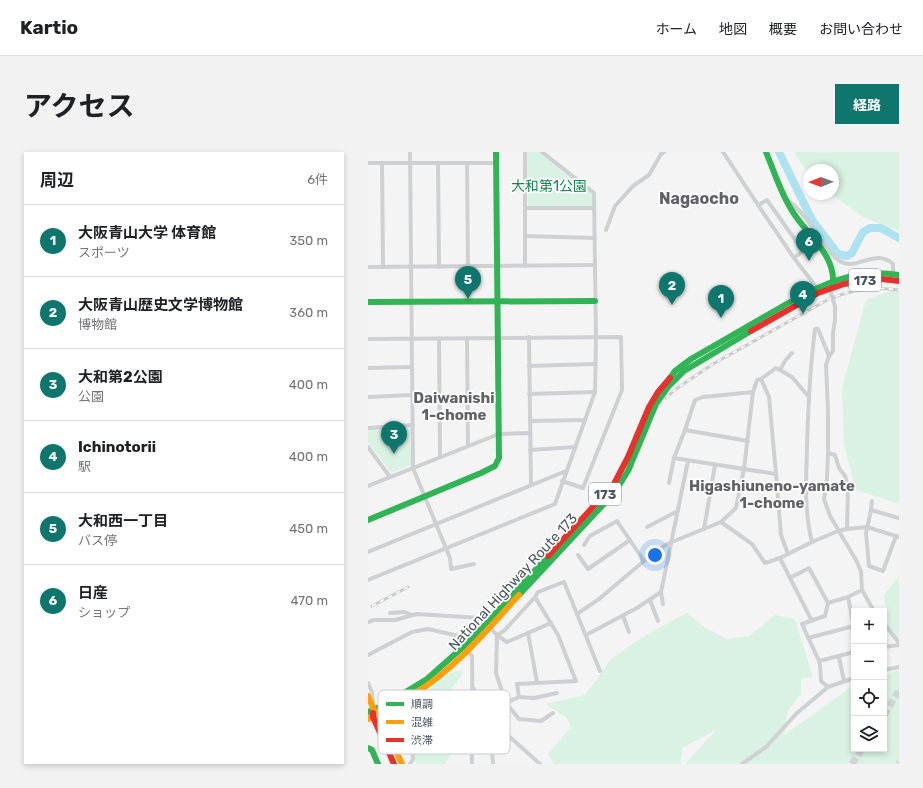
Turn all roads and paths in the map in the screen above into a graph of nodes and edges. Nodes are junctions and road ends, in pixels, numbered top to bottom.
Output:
1 (410, 152) edge
2 (496, 152) edge
3 (524, 152) edge
4 (542, 152) edge
5 (664, 152) edge
6 (723, 152) edge
7 (766, 152) edge
8 (368, 163) edge
9 (382, 163) junction
10 (410, 163) junction
11 (438, 163) junction
12 (468, 163) junction
13 (496, 163) junction
14 (786, 198) junction
15 (758, 205) junction
16 (525, 208) junction
17 (594, 208) junction
18 (606, 230) dead end
19 (525, 236) junction
20 (594, 238) junction
21 (816, 243) junction
22 (803, 252) junction
23 (794, 258) junction
24 (595, 265) junction
25 (468, 266) junction
26 (497, 266) junction
27 (525, 266) junction
28 (368, 267) edge
29 (383, 267) junction
30 (411, 267) junction
31 (439, 267) junction
32 (896, 274) edge
33 (899, 281) edge
34 (833, 284) junction
35 (817, 288) junction
36 (497, 301) junction
37 (595, 301) junction
38 (368, 302) edge
39 (412, 302) junction
40 (528, 337) junction
41 (596, 337) junction
42 (412, 338) junction
43 (439, 338) junction
44 (467, 338) junction
45 (497, 338) junction
46 (368, 339) edge
47 (792, 353) dead end
48 (829, 356) junction
49 (595, 364) junction
50 (412, 366) junction
51 (529, 366) junction
52 (368, 368) edge
53 (780, 370) junction
54 (761, 379) junction
55 (595, 392) junction
56 (753, 392) junction
57 (529, 394) junction
58 (412, 395) junction
59 (808, 396) junction
60 (368, 397) edge
61 (585, 420) junction
62 (530, 421) junction
63 (413, 426) junction
64 (368, 428) edge
65 (685, 430) junction
66 (530, 433) junction
67 (499, 434) junction
68 (748, 441) junction
69 (468, 446) junction
70 (575, 447) junction
71 (368, 448) edge
72 (530, 450) junction
73 (828, 453) junction
74 (440, 457) junction
75 (674, 458) junction
76 (688, 461) junction
77 (716, 465) junction
78 (413, 468) junction
79 (744, 469) junction
80 (566, 471) junction
81 (776, 474) junction
82 (390, 477) junction
83 (562, 481) junction
84 (669, 483) dead end
85 (368, 486) edge
86 (531, 486) junction
87 (425, 497) junction
88 (872, 501) dead end
89 (871, 510) junction
90 (678, 511) junction
91 (899, 518) edge
92 (368, 520) edge
93 (721, 522) junction
94 (436, 525) junction
95 (647, 527) dead end
96 (867, 527) junction
97 (704, 529) junction
98 (847, 529) junction
99 (838, 531) junction
100 (897, 537) edge
101 (630, 540) junction
102 (672, 542) junction
103 (812, 542) junction
104 (584, 545) dead end
105 (446, 549) junction
106 (368, 552) edge
107 (788, 554) junction
108 (578, 555) dead end
109 (780, 558) junction
110 (644, 561) junction
111 (474, 564) dead end
112 (790, 578) junction
113 (368, 580) edge
114 (862, 590) junction
115 (661, 592) junction
116 (535, 597) junction
117 (848, 597) junction
118 (650, 600) junction
119 (828, 603) junction
120 (663, 604) dead end
121 (872, 608) edge
122 (851, 612) edge
123 (390, 613) dead end
124 (577, 614) junction
125 (412, 615) junction
126 (623, 616) junction
127 (658, 621) dead end
128 (812, 621) junction
129 (368, 622) edge
130 (551, 623) junction
131 (488, 626) junction
132 (887, 627) edge
133 (851, 628) edge
134 (629, 632) dead end
135 (528, 634) junction
136 (497, 635) junction
137 (586, 635) junction
138 (808, 638) junction
139 (469, 640) junction
140 (899, 644) edge
141 (887, 646) edge
142 (465, 649) junction
143 (851, 653) edge
144 (368, 655) edge
145 (839, 657) junction
146 (819, 661) junction
147 (899, 667) edge
148 (887, 669) edge
149 (600, 671) dead end
150 (851, 679) edge
151 (844, 681) junction
152 (537, 682) junction
153 (368, 683) edge
154 (473, 687) junction
155 (828, 687) junction
156 (409, 690) edge
157 (473, 690) edge
158 (474, 690) edge
159 (502, 690) edge
160 (557, 693) dead end
161 (368, 696) edge
162 (519, 697) junction
163 (510, 700) edge
164 (368, 703) edge
165 (510, 707) edge
166 (553, 713) dead end
167 (372, 714) edge
168 (378, 728) edge
169 (510, 737) edge
170 (368, 748) edge
171 (390, 754) edge
172 (397, 754) edge
173 (413, 754) edge
174 (492, 754) edge
175 (378, 764) edge
176 (394, 764) edge
177 (402, 764) edge
178 (410, 764) edge
179 (493, 764) edge
180 (540, 764) edge
181 (742, 764) edge

1 - 10 street
2 - 13 main road
3 - 16 street
4 - 17 street
5 - 18 street
6 - 15 street
7 - 14 main road
8 - 9 street
9 - 10 street
9 - 29 street
10 - 11 street
10 - 30 street
11 - 12 street
11 - 31 street
12 - 13 street
12 - 25 street
13 - 26 main road
14 - 21 main road
14 - 32 street
15 - 22 street
15 - 23 street
16 - 17 street
16 - 19 street
17 - 20 street
19 - 20 street
19 - 27 street
20 - 24 street
21 - 22 street
21 - 34 main road
22 - 23 street
23 - 35 street
24 - 27 street
24 - 37 street
25 - 26 street
25 - 31 street
26 - 27 street
26 - 36 main road
28 - 29 street
29 - 30 street
30 - 31 street
30 - 39 street
32 - 34 main road, National Highway Route 173 / 173
33 - 34 main road, National Highway Route 173 / 173
34 - 35 main road, National Highway Route 173 / 173
34 - 48 street
34 - 131 main road, National Highway Route 173 / 173
35 - 131 main road, National Highway Route 173 / 173
36 - 37 main road
36 - 39 main road
36 - 45 main road
37 - 41 street
38 - 39 main road
39 - 42 street
40 - 41 street
40 - 45 street
40 - 51 street
41 - 49 street
41 - 83 street
42 - 43 street
42 - 46 street
42 - 50 street
43 - 44 street
43 - 74 street
44 - 45 street
44 - 69 street
45 - 67 main road
47 - 53 street
48 - 59 street
48 - 73 street
49 - 51 street
49 - 55 street
50 - 52 street
50 - 58 street
51 - 57 street
53 - 54 street
53 - 59 street
54 - 56 street
54 - 81 street
55 - 57 street
55 - 61 street
56 - 65 street
56 - 68 street
57 - 62 street
58 - 60 street
58 - 63 street
59 - 103 street
61 - 62 street
61 - 70 street
62 - 66 street
63 - 64 street
63 - 78 street
65 - 68 street
65 - 75 street
66 - 67 street
66 - 72 street
67 - 69 street
67 - 87 main road
68 - 79 street
69 - 74 street
70 - 72 street
70 - 80 street
71 - 82 street
72 - 86 street
73 - 98 street
73 - 99 street
74 - 78 street
75 - 76 street
75 - 84 street
76 - 77 street
76 - 90 street
77 - 79 street
77 - 97 street
78 - 82 street
78 - 87 street
79 - 81 street
79 - 93 street
80 - 83 street
80 - 86 street
81 - 107 street
82 - 85 street
83 - 105 street
86 - 94 street
87 - 92 main road
87 - 94 street
88 - 89 street
89 - 91 street
89 - 96 street
90 - 95 street
90 - 102 street
93 - 97 street
93 - 109 street
94 - 105 street
94 - 106 street
96 - 98 street
96 - 100 street
96 - 100 street
97 - 102 street
98 - 99 street
99 - 103 street
99 - 114 street
101 - 104 street
101 - 108 street
101 - 110 street
102 - 110 street
102 - 115 street
103 - 107 street
105 - 111 street
105 - 113 street
107 - 109 street
109 - 112 street
110 - 124 street
112 - 119 street
112 - 128 street
114 - 117 street
114 - 121 street
115 - 118 street
115 - 120 street
116 - 124 street
116 - 130 street
116 - 136 street
117 - 119 street
117 - 122 street
118 - 126 street
118 - 127 street
119 - 128 street
123 - 125 street
124 - 137 street
125 - 129 street
125 - 131 street
126 - 134 street
126 - 137 street
128 - 138 street
130 - 135 street
130 - 152 street
131 - 136 street
131 - 139 main road, National Highway Route 173 / 173
131 - 142 main road, National Highway Route 173 / 173
132 - 140 street
133 - 138 street
135 - 136 street
135 - 152 street
136 - 159 street
137 - 149 street
138 - 146 street
139 - 142 main road, National Highway Route 173 / 173
139 - 144 street
140 - 141 street
142 - 154 street
142 - 156 main road, National Highway Route 173 / 173
143 - 145 street
145 - 146 street
145 - 151 street
146 - 155 street
147 - 148 street
150 - 151 street
151 - 155 street
152 - 162 street
153 - 167 street
154 - 157 street
154 - 158 street
155 - 181 street
160 - 162 street
161 - 167 main road
162 - 163 street
164 - 167 street
165 - 166 street
167 - 168 main road
169 - 180 street
170 - 175 main road
171 - 176 main road
172 - 177 main road
173 - 178 street
174 - 179 street

